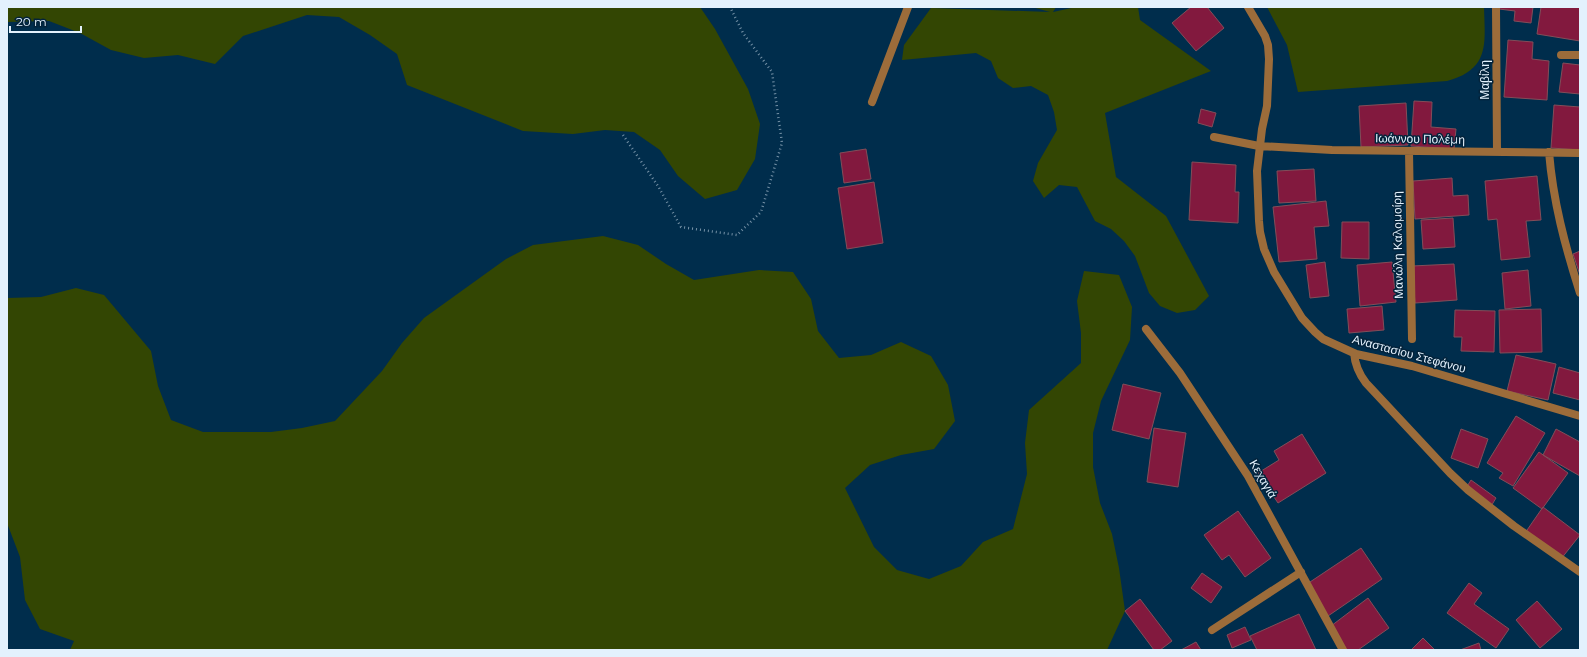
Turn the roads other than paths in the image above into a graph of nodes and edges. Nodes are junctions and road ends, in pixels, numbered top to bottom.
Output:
1 (908, 7) edge
2 (1248, 7) edge
3 (1496, 7) edge
4 (1561, 55) dead end
5 (1580, 55) edge
6 (872, 102) dead end
7 (1214, 136) dead end
8 (1259, 146) junction
9 (1409, 152) junction
10 (1497, 152) junction
11 (1549, 152) junction
12 (1580, 153) edge
13 (1580, 292) edge
14 (1146, 330) dead end
15 (1412, 339) dead end
16 (1354, 353) junction
17 (1580, 416) edge
18 (1300, 572) junction
19 (1580, 572) edge
20 (1212, 630) dead end
21 (1344, 650) edge

1 - 6 street
2 - 8 street, Αναστασίου Στεφάνου
3 - 10 street, Μαβίλη
4 - 5 street
7 - 8 street, Ιωάννου Πολέμη
8 - 9 street, Ιωάννου Πολέμη
8 - 16 street, Αναστασίου Στεφάνου
9 - 10 street, Ιωάννου Πολέμη
9 - 15 street, Μανώλη Καλομοίρη
10 - 11 street, Ιωάννου Πολέμη
11 - 12 street, Ιωάννου Πολέμη
11 - 13 street
14 - 18 street, Κεχαγιά
16 - 17 street, Αναστασίου Στεφάνου
16 - 19 street
18 - 20 street
18 - 21 street, Κεχαγιά

